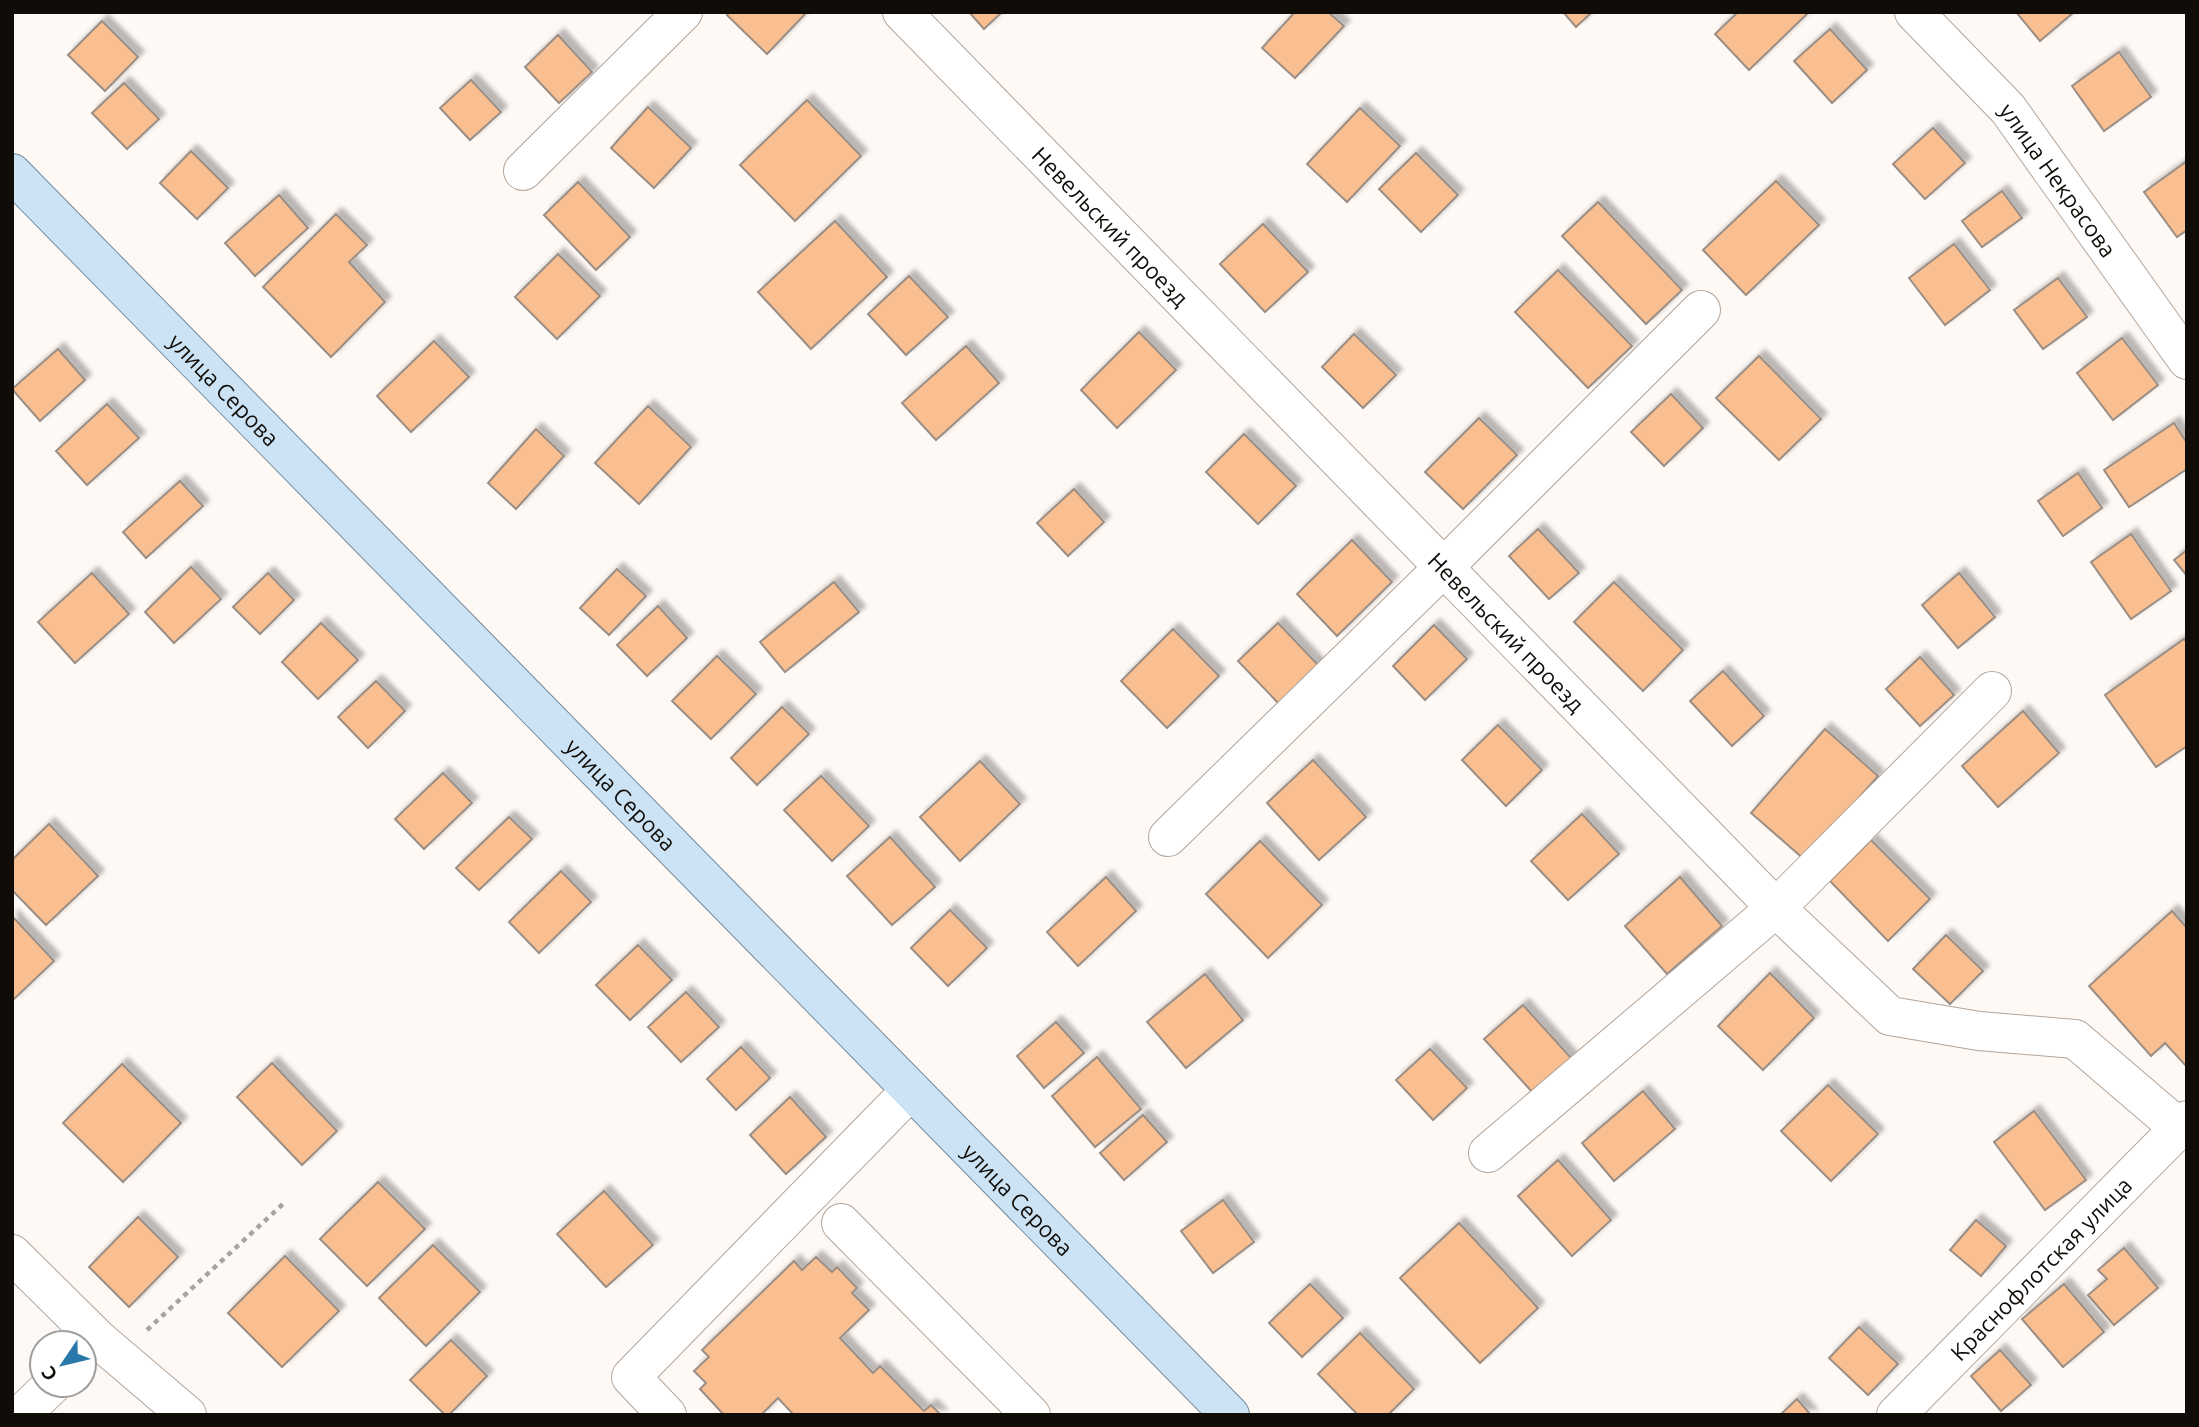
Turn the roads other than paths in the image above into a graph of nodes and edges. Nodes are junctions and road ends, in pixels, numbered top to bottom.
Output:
1 (684, 12) edge
2 (902, 12) edge
3 (1914, 12) edge
4 (523, 171) dead end
5 (12, 173) edge
6 (1701, 310) dead end
7 (2187, 360) edge
8 (1445, 566) junction
9 (1992, 691) dead end
10 (1168, 837) dead end
11 (1776, 908) junction
12 (911, 1090) junction
13 (2183, 1124) edge
14 (1488, 1153) dead end
15 (841, 1223) dead end
16 (12, 1255) edge
17 (101, 1351) edge
18 (38, 1399) edge
19 (21, 1415) edge
20 (187, 1415) edge
21 (667, 1415) edge
22 (1031, 1415) edge
23 (1230, 1415) edge
24 (1896, 1415) edge

1 - 4 street
2 - 8 street, Невельский проезд
3 - 7 street, улица Некрасова
5 - 12 main road, улица Серова
6 - 8 street
8 - 10 street
8 - 11 street, Невельский проезд
9 - 11 street
11 - 13 street, Невельский проезд
11 - 14 street
12 - 21 street
12 - 23 main road, улица Серова
13 - 24 street, Краснофлотская улица
15 - 22 street
16 - 17 street
17 - 20 street
18 - 19 street

